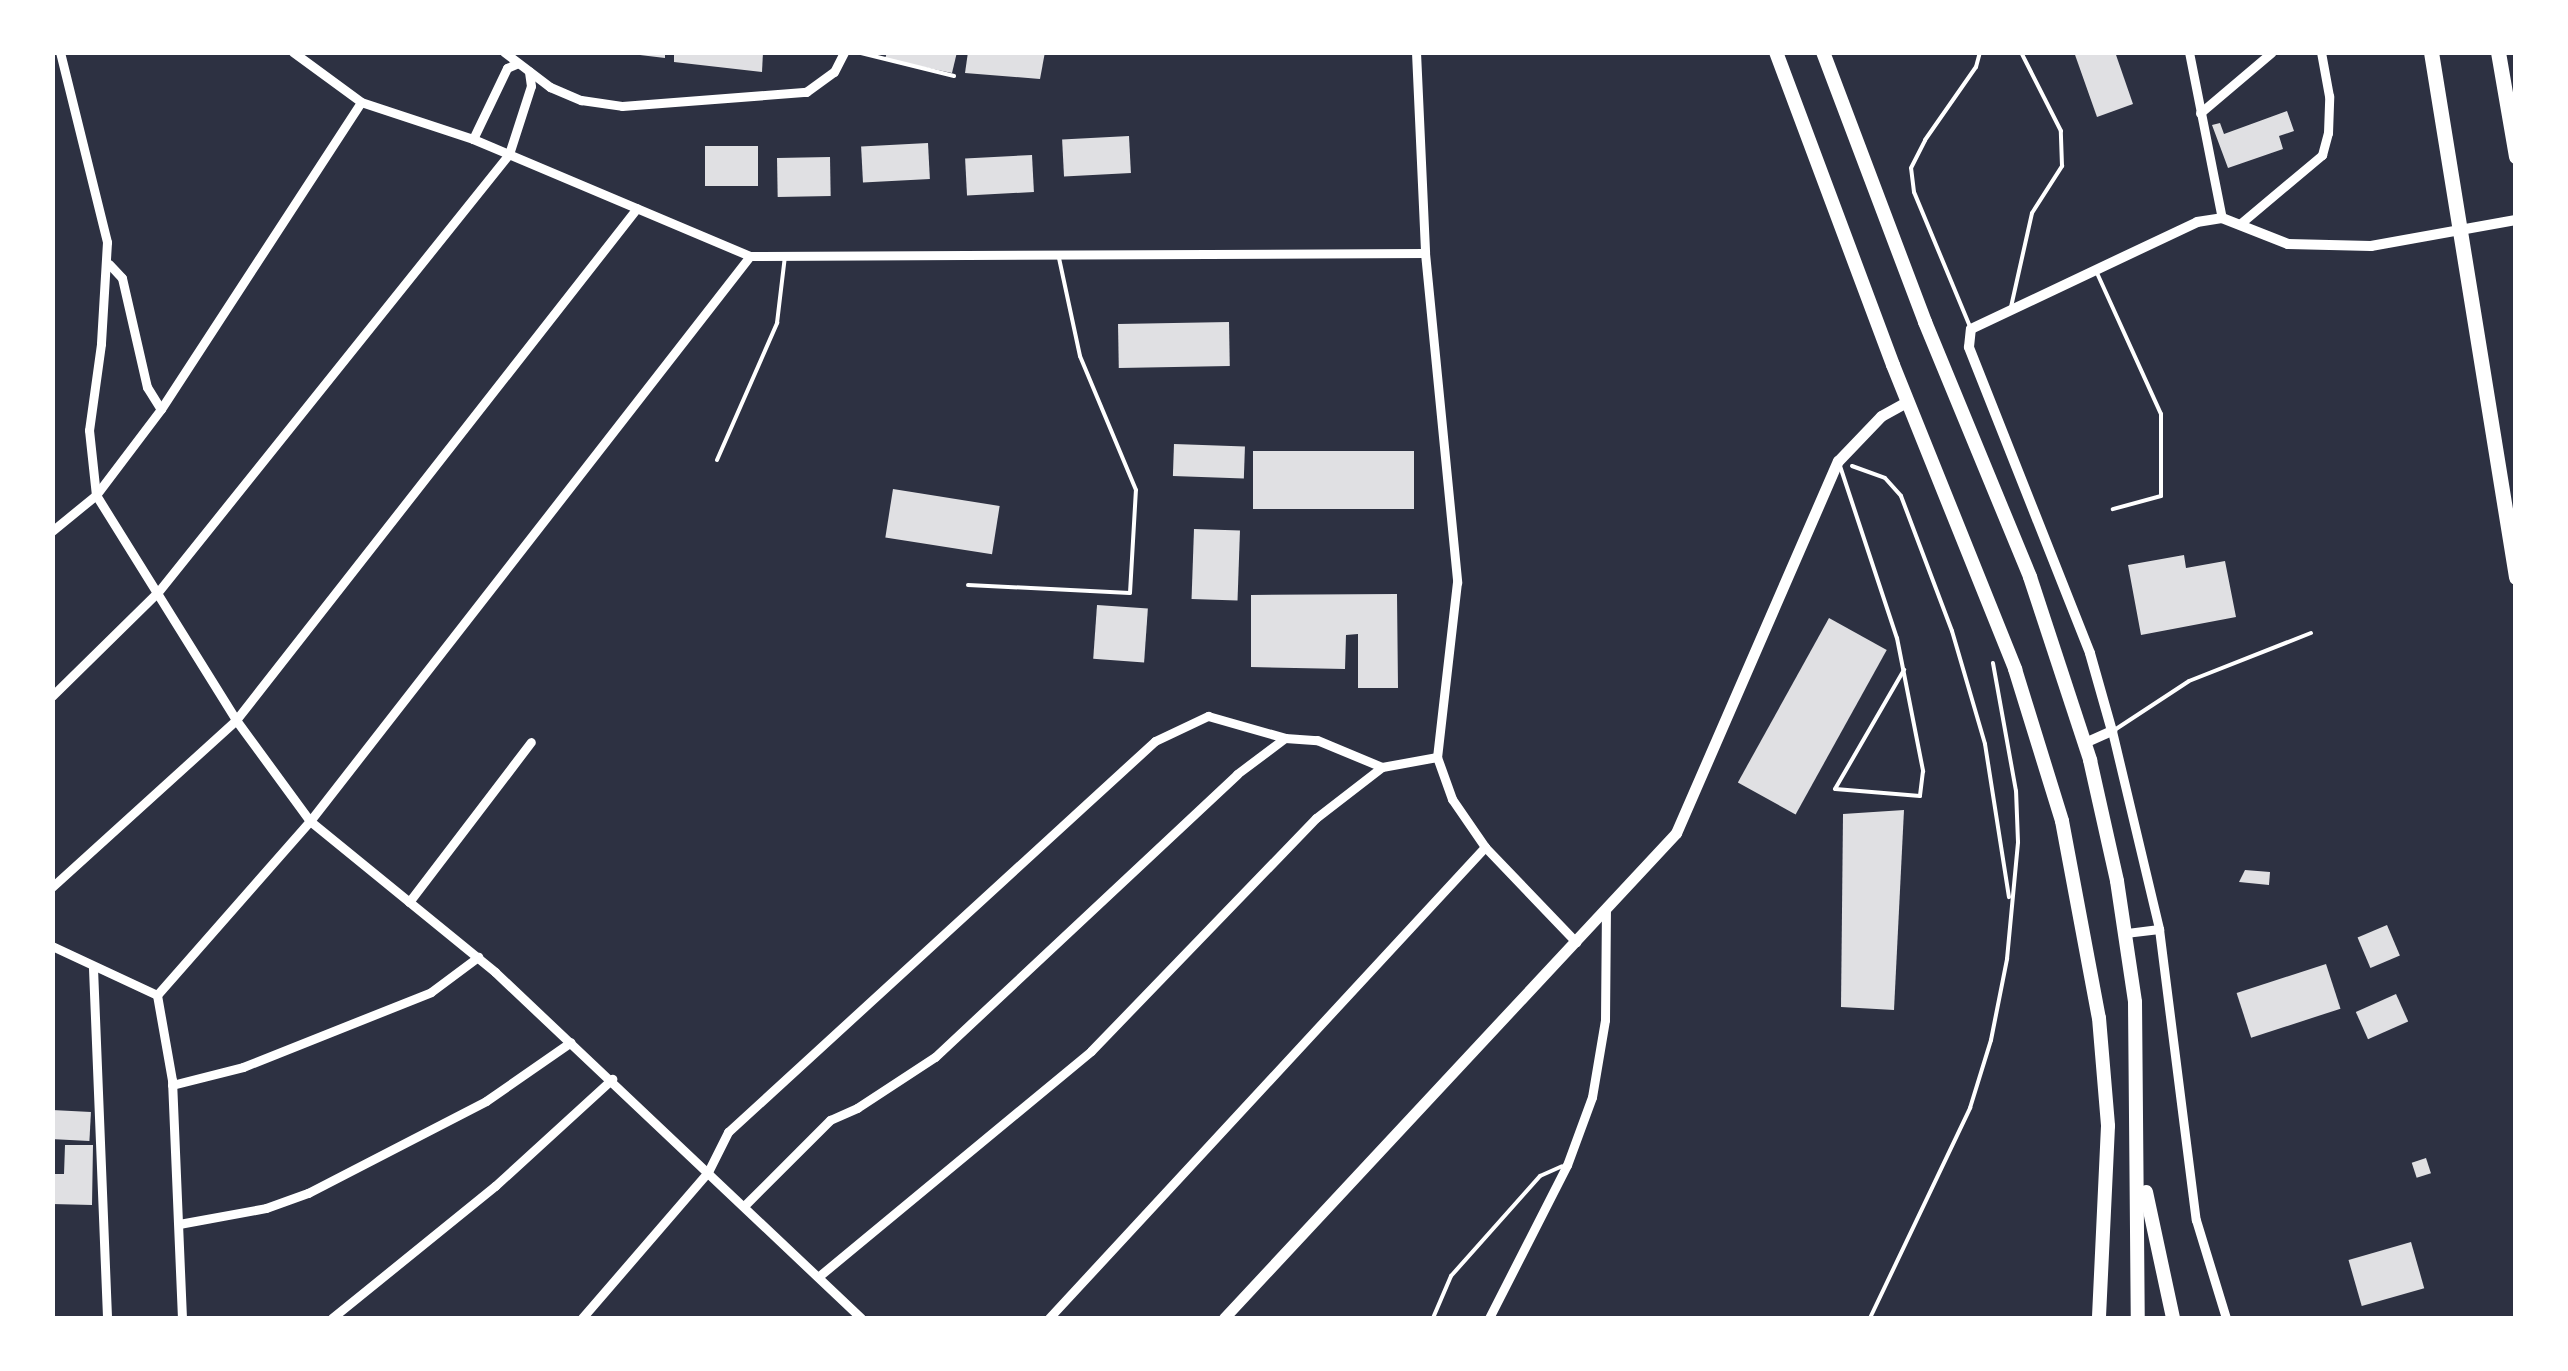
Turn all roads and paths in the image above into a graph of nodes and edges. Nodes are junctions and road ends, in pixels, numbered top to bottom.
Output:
1 (60, 52) edge
2 (293, 52) edge
3 (504, 52) edge
4 (844, 52) edge
5 (857, 52) edge
6 (1416, 52) edge
7 (1776, 52) edge
8 (1823, 52) edge
9 (1980, 52) edge
10 (2021, 52) edge
11 (2188, 52) edge
12 (2272, 52) edge
13 (2320, 52) edge
14 (2431, 52) edge
15 (2498, 52) edge
16 (518, 63) junction
17 (528, 70) junction
18 (954, 76) dead end
19 (361, 102) junction
20 (2200, 113) junction
21 (473, 139) junction
22 (508, 154) junction
23 (2516, 156) edge
24 (637, 208) junction
25 (2222, 218) junction
26 (2516, 220) edge
27 (2242, 224) junction
28 (1058, 254) junction
29 (1424, 254) junction
30 (750, 256) junction
31 (785, 256) junction
32 (108, 264) junction
33 (2095, 268) junction
34 (2010, 307) junction
35 (1970, 329) junction
36 (1908, 401) junction
37 (161, 409) junction
38 (717, 460) dead end
39 (1838, 462) junction
40 (96, 495) junction
41 (2112, 509) dead end
42 (52, 531) edge
43 (2516, 576) edge
44 (968, 585) dead end
45 (158, 592) junction
46 (2312, 634) dead end
47 (1993, 662) dead end
48 (1904, 670) junction
49 (52, 696) edge
50 (236, 720) junction
51 (2112, 731) junction
52 (1284, 738) junction
53 (531, 742) dead end
54 (2085, 743) junction
55 (1436, 757) junction
56 (1382, 767) junction
57 (310, 821) junction
58 (1485, 847) junction
59 (52, 887) edge
60 (409, 902) junction
61 (1606, 910) junction
62 (2010, 911) junction
63 (2159, 929) junction
64 (2125, 933) junction
65 (1576, 942) junction
66 (52, 946) edge
67 (478, 957) junction
68 (93, 968) junction
69 (157, 995) junction
70 (571, 1042) junction
71 (612, 1079) junction
72 (172, 1085) junction
73 (2140, 1155) junction
74 (1567, 1164) junction
75 (708, 1172) junction
76 (744, 1206) junction
77 (179, 1224) junction
78 (818, 1277) junction
79 (107, 1318) edge
80 (182, 1318) edge
81 (332, 1318) edge
82 (582, 1318) edge
83 (861, 1318) edge
84 (1048, 1318) edge
85 (1224, 1318) edge
86 (1433, 1318) edge
87 (1489, 1318) edge
88 (1870, 1318) edge
89 (2100, 1318) edge
90 (2138, 1318) edge
91 (2172, 1318) edge
92 (2226, 1318) edge

1 - 32 street
2 - 19 street
3 - 16 street
4 - 17 street
5 - 18 lane
6 - 29 street
7 - 36 highway
8 - 54 highway
9 - 35 lane
10 - 34 lane
11 - 20 street
12 - 20 street
13 - 27 street
14 - 43 highway
15 - 23 highway
16 - 17 street
16 - 21 street
17 - 22 street
19 - 21 street
19 - 37 street
20 - 25 street
21 - 22 street
22 - 24 street
22 - 45 street
24 - 30 street
24 - 50 street
25 - 27 street
25 - 33 street
26 - 27 street
28 - 29 street
28 - 31 street
28 - 44 lane
29 - 55 street
30 - 31 street
30 - 57 street
31 - 38 lane
32 - 37 street
32 - 40 street
33 - 34 street
33 - 41 lane
34 - 35 street
35 - 51 street
36 - 39 main road
36 - 89 highway
37 - 40 street
39 - 48 lane
39 - 61 main road
39 - 62 path
40 - 42 street
40 - 45 street
45 - 49 street
45 - 50 street
46 - 51 lane
47 - 62 path
48 - 48 lane
50 - 57 street
50 - 59 street
51 - 54 street
51 - 63 street
52 - 56 street
52 - 75 street
52 - 76 street
53 - 60 street
54 - 64 highway
55 - 56 street
55 - 58 street
56 - 78 street
57 - 60 street
57 - 69 street
58 - 65 street
58 - 84 street
60 - 67 street
61 - 65 main road
61 - 74 street
62 - 88 path
63 - 64 street
63 - 92 street
64 - 73 highway
65 - 85 main road
66 - 68 street
67 - 70 street
67 - 72 street
68 - 69 street
68 - 79 street
69 - 72 street
70 - 71 street
70 - 77 street
71 - 75 street
71 - 81 street
72 - 77 street
73 - 90 highway
73 - 91 highway
74 - 86 lane
74 - 87 street
75 - 76 street
75 - 82 street
76 - 78 street
77 - 80 street
78 - 83 street

